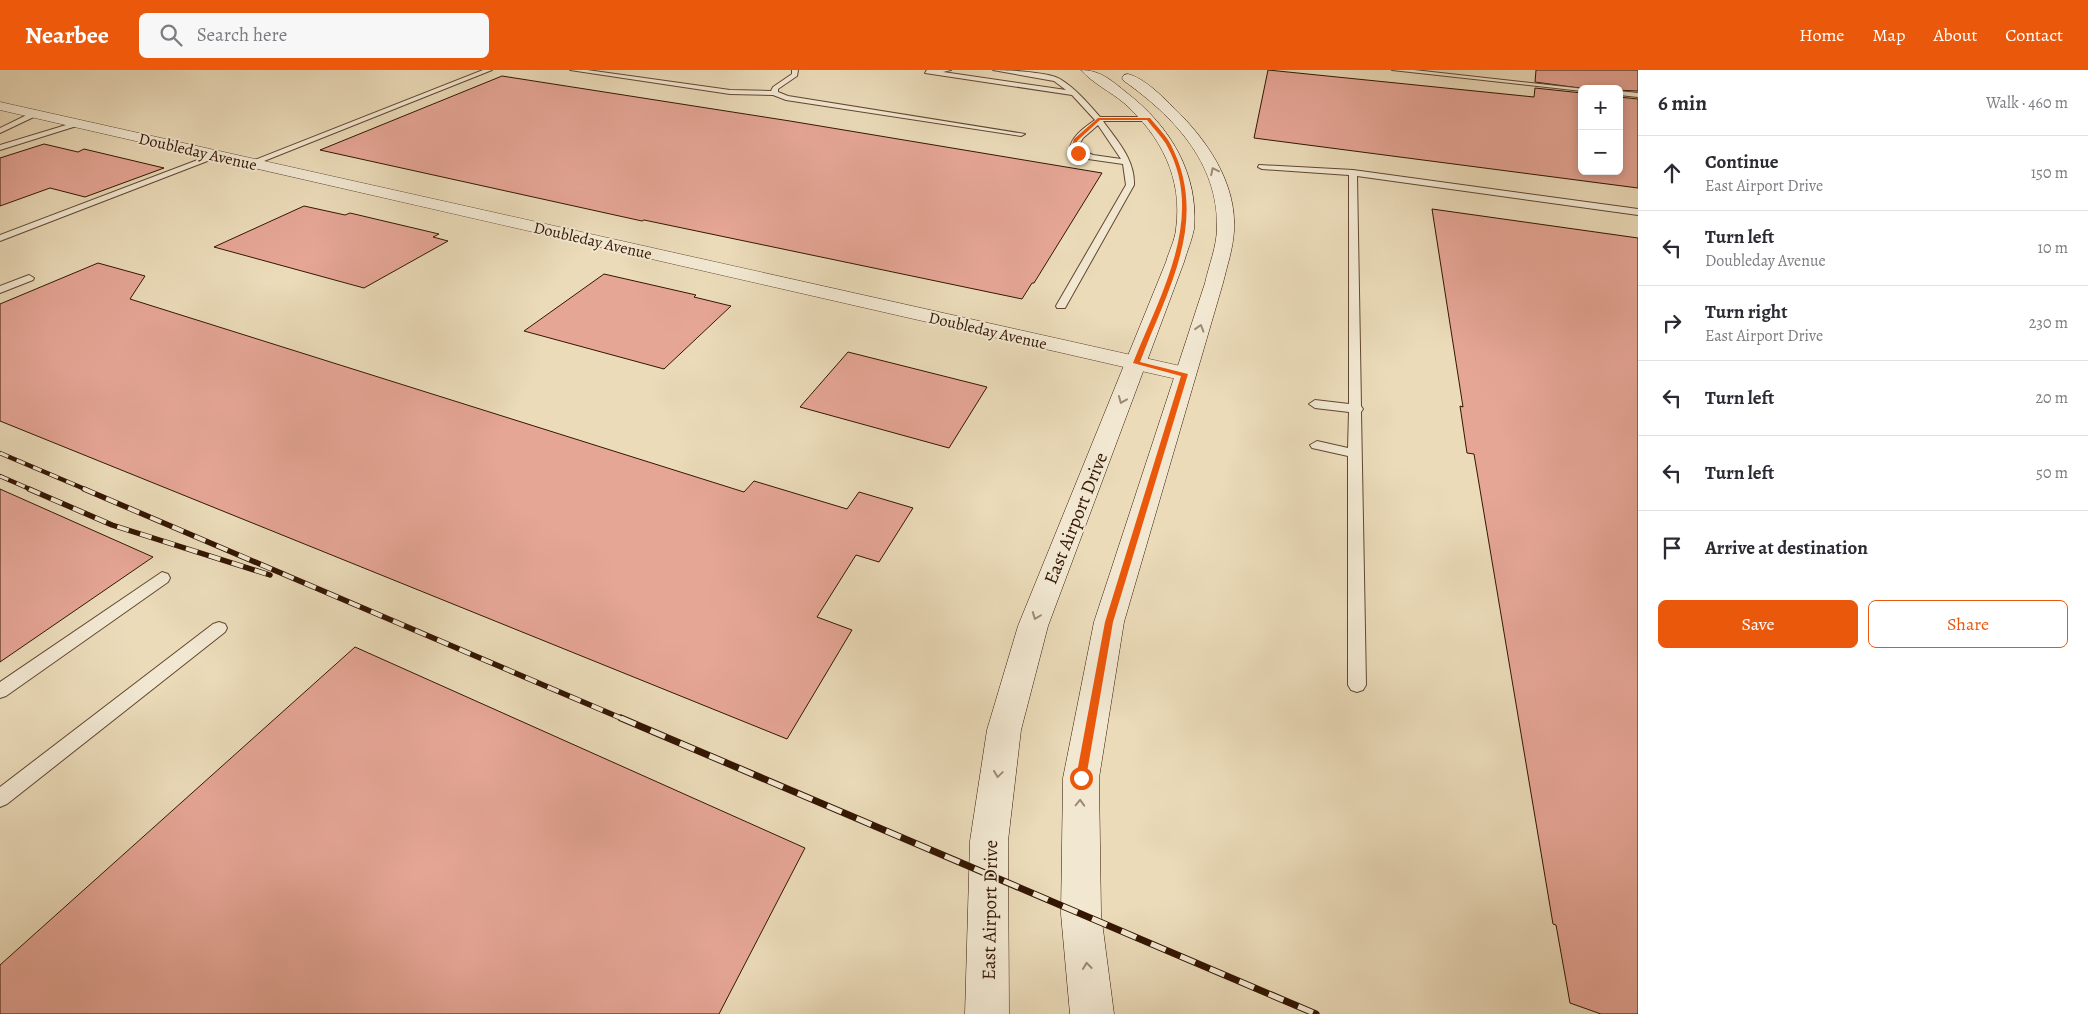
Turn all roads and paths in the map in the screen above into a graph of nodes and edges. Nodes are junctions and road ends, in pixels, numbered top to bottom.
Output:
1 (489, 70) edge
2 (573, 70) edge
3 (795, 70) edge
4 (948, 70) edge
5 (996, 70) edge
6 (1087, 70) edge
7 (1116, 70) edge
8 (1395, 70) edge
9 (1578, 89) edge
10 (774, 93) junction
11 (1074, 93) junction
12 (1623, 93) edge
13 (1638, 95) edge
14 (0, 106) edge
15 (36, 114) junction
16 (1148, 119) junction
17 (1098, 120) junction
18 (79, 124) junction
19 (0, 131) edge
20 (1021, 134) dead end
21 (0, 148) edge
22 (219, 156) junction
23 (1126, 162) junction
24 (251, 163) junction
25 (1262, 167) dead end
26 (1353, 173) junction
27 (1638, 212) edge
28 (0, 238) edge
29 (29, 278) dead end
30 (0, 290) edge
31 (1062, 306) dead end
32 (1136, 363) junction
33 (1185, 374) junction
34 (1315, 404) dead end
35 (1357, 409) junction
36 (1317, 445) dead end
37 (1356, 454) junction
38 (162, 578) dead end
39 (219, 628) dead end
40 (1357, 685) dead end
41 (0, 691) edge
42 (0, 798) edge
43 (987, 1014) edge
44 (1092, 1014) edge

1 - 24 lane
2 - 10 lane
3 - 10 lane
4 - 11 lane
5 - 11 lane
6 - 16 main road, East Airport Drive
33 -> 7 main road
8 - 9 lane
10 - 20 lane
11 - 17 lane
12 - 13 lane
14 - 15 main road, Doubleday Avenue
15 - 18 main road, Doubleday Avenue
15 - 19 lane
16 - 17 lane
16 - 32 main road, East Airport Drive
17 - 23 lane
17 - 23 lane
18 - 21 lane
18 - 22 main road, Doubleday Avenue
22 - 24 main road, Doubleday Avenue
22 - 28 lane
23 - 31 lane
24 - 32 main road, Doubleday Avenue
25 - 26 lane
26 - 27 lane
26 - 35 lane
29 - 30 lane
32 - 33 main road, Doubleday Avenue
32 -> 43 main road, East Airport Drive
44 -> 33 main road
34 - 35 lane
35 - 37 lane
36 - 37 lane
37 - 40 lane
38 - 41 lane
39 - 42 lane

